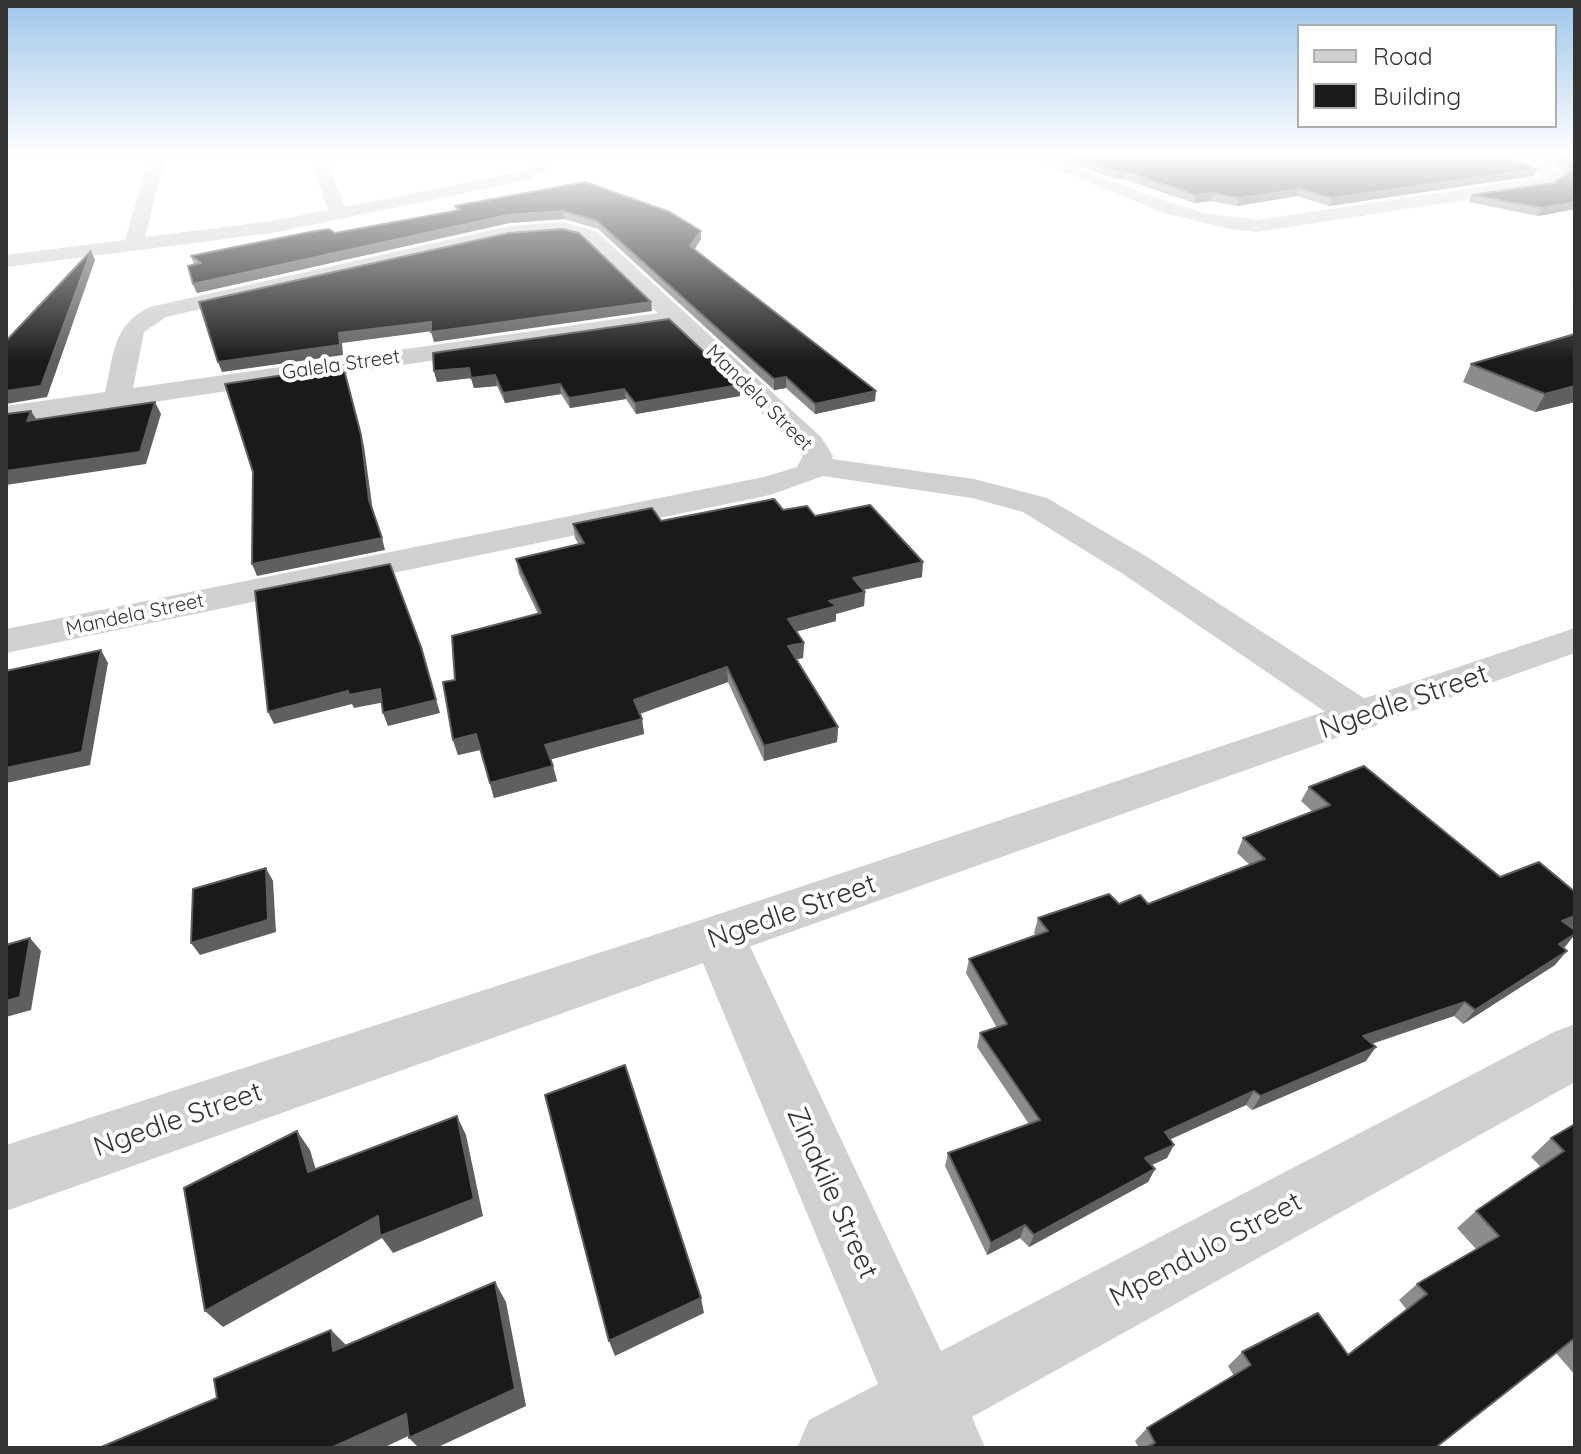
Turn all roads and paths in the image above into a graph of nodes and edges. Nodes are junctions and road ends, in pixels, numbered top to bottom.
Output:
1 (139, 225) edge
2 (283, 225) edge
3 (1234, 225) edge
4 (1276, 225) edge
5 (133, 247) junction
6 (6, 261) edge
7 (676, 317) junction
8 (117, 398) junction
9 (6, 415) edge
10 (816, 466) junction
11 (1575, 640) edge
12 (6, 641) edge
13 (1361, 716) junction
14 (719, 937) junction
15 (1575, 1051) edge
16 (6, 1178) edge
17 (934, 1425) edge
18 (837, 1448) edge

1 - 5 street
2 - 5 street
3 - 4 street
5 - 6 street
7 - 8 street, Galela Street
7 - 8 street, Mandela Street
7 - 10 street, Mandela Street
8 - 9 street, Galela Street
10 - 12 street, Mandela Street
10 - 13 street
11 - 13 street, Ngedle Street
13 - 14 street, Ngedle Street
14 - 16 street, Ngedle Street
14 - 17 street, Zinakile Street
15 - 17 street, Mpendulo Street
17 - 18 street, Mpendulo Street

